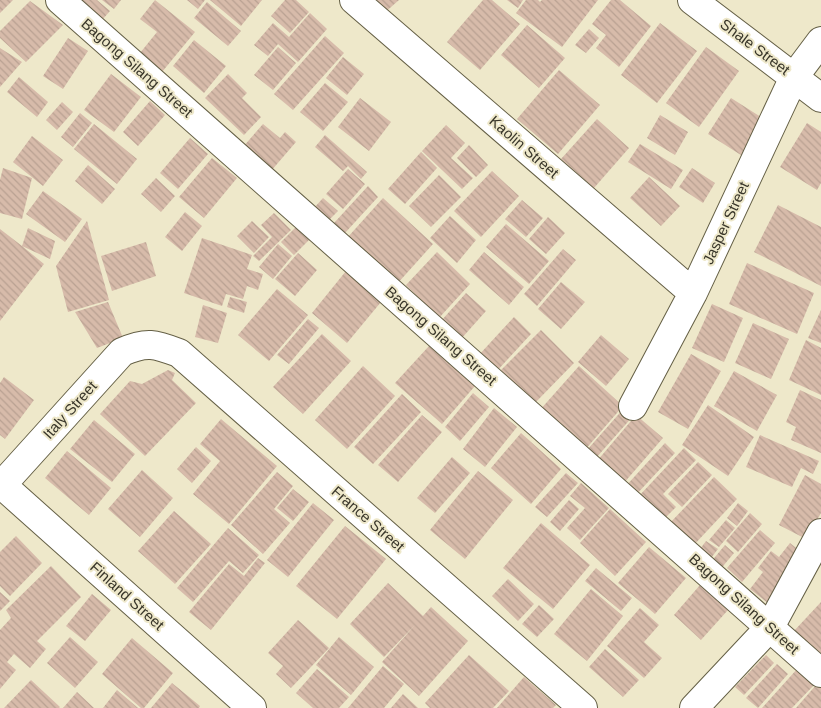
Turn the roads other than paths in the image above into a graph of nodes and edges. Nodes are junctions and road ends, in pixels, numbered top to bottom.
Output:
1 (60, 0) edge
2 (354, 0) edge
3 (692, 0) edge
4 (821, 41) edge
5 (794, 77) junction
6 (821, 98) edge
7 (693, 293) junction
8 (146, 344) joint
9 (633, 406) dead end
10 (1, 486) edge
11 (821, 533) edge
12 (770, 627) junction
13 (821, 673) edge
14 (252, 708) edge
15 (583, 708) edge
16 (694, 708) edge

1 - 12 street, Bagong Silang Street
2 - 7 street, Kaolin Street
3 - 5 street, Shale Street
4 - 5 street, Jasper Street
5 - 6 street, Shale Street
5 - 7 street, Jasper Street
7 - 9 street, Jasper Street
8 - 10 street, Italy Street
8 - 15 street, France Street
10 - 14 street, Finland Street
11 - 12 street
12 - 13 street, Bagong Silang Street
12 - 16 street

